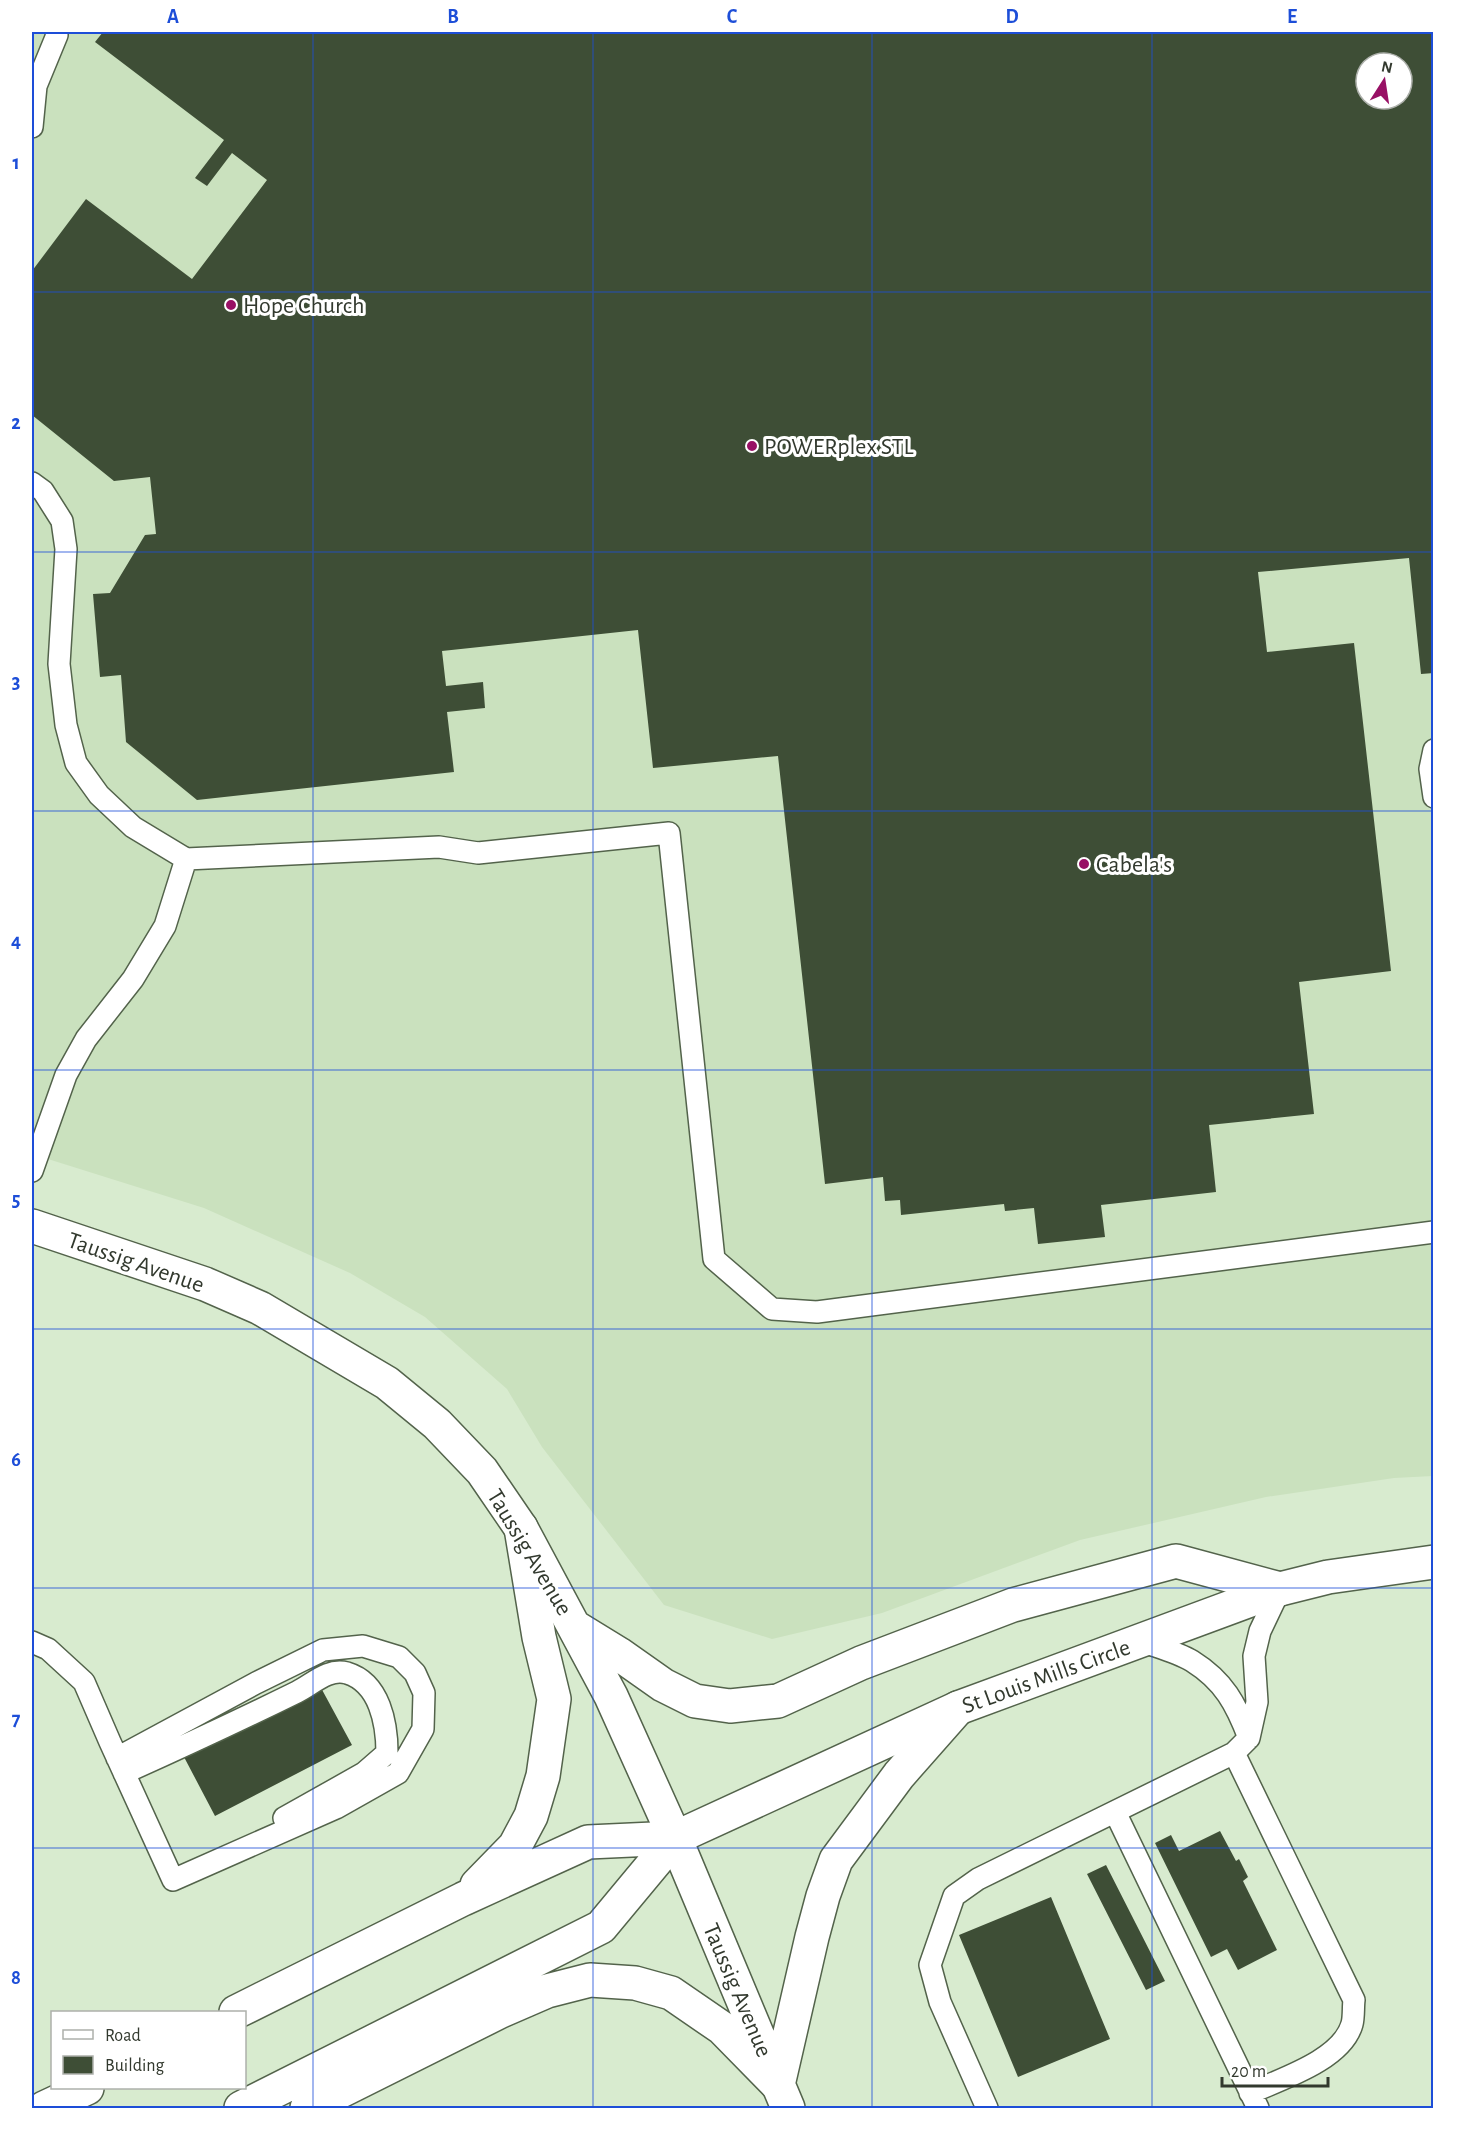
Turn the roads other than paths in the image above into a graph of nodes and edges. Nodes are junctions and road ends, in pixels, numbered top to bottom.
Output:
1 (56, 32) edge
2 (32, 127) edge
3 (32, 483) edge
4 (1434, 750) edge
5 (1434, 797) edge
6 (186, 859) junction
7 (32, 1171) edge
8 (32, 1226) edge
9 (1434, 1232) edge
10 (521, 1528) junction
11 (1434, 1562) edge
12 (1280, 1589) junction
13 (575, 1627) junction
14 (1140, 1641) junction
15 (32, 1642) edge
16 (958, 1708) junction
17 (1249, 1738) junction
18 (1234, 1753) junction
19 (120, 1765) junction
20 (1115, 1812) junction
21 (675, 1838) junction
22 (173, 1880) junction
23 (463, 1899) junction
24 (240, 2011) edge
25 (85, 2089) edge
26 (783, 2097) edge
27 (1254, 2101) edge
28 (44, 2109) edge
29 (241, 2109) edge
30 (307, 2109) edge
31 (987, 2109) edge

1 - 2 lane
3 - 6 lane
4 - 5 lane
6 - 7 lane
6 - 9 lane
8 - 10 main road, Taussig Avenue
10 - 13 main road, Taussig Avenue
10 - 23 main road
11 - 12 main road, St Louis Mills Circle
12 - 13 main road
12 - 14 main road, St Louis Mills Circle
12 - 17 lane
13 - 21 main road, Taussig Avenue
14 - 16 main road, St Louis Mills Circle
14 - 17 lane
15 - 19 lane
16 - 21 main road, St Louis Mills Circle
16 - 26 main road
17 - 18 lane
18 - 20 lane
18 - 27 lane
19 - 22 lane
19 - 22 lane
19 - 22 lane
20 - 27 lane
20 - 31 lane
21 - 23 main road
21 - 26 main road, Taussig Avenue
21 - 29 main road
23 - 24 main road
25 - 28 main road
26 - 30 main road

